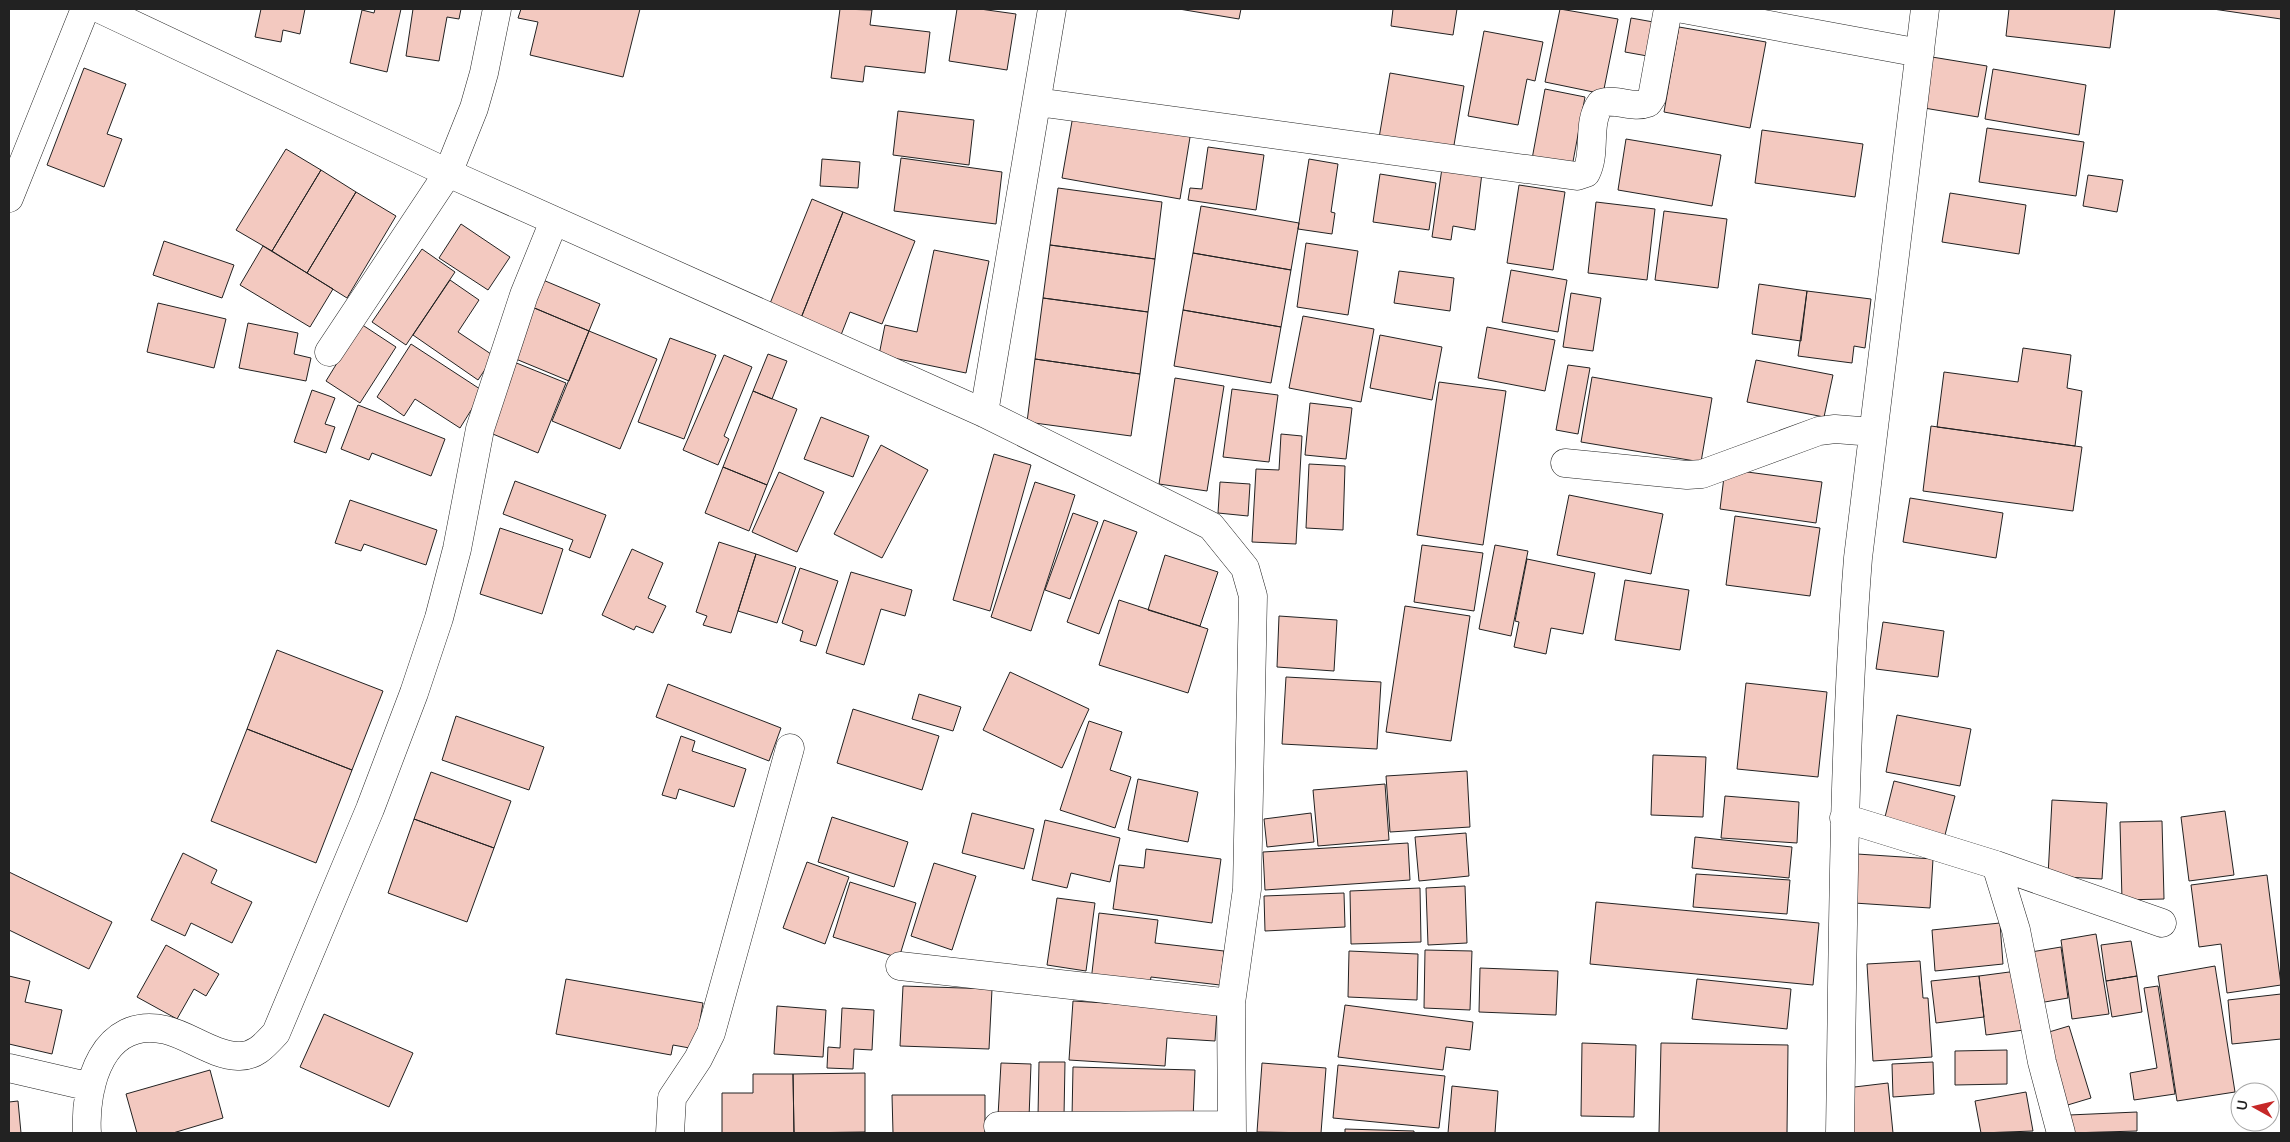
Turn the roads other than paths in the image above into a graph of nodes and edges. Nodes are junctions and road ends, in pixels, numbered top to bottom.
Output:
1 (85, 9) edge
2 (100, 9) edge
3 (497, 9) edge
4 (1052, 9) edge
5 (1668, 9) edge
6 (1683, 9) edge
7 (1926, 9) edge
8 (1920, 53) junction
9 (1037, 102) junction
10 (448, 173) junction
11 (9, 198) edge
12 (554, 222) junction
13 (329, 352) dead end
14 (984, 413) junction
15 (1873, 432) junction
16 (1565, 463) dead end
17 (790, 748) dead end
18 (1844, 818) junction
19 (1996, 865) junction
20 (2162, 923) dead end
21 (900, 966) dead end
22 (1231, 1003) junction
23 (9, 1068) edge
24 (91, 1087) junction
25 (998, 1126) dead end
26 (1232, 1129) edge
27 (87, 1133) edge
28 (670, 1133) edge
29 (1840, 1133) edge
30 (2060, 1133) edge

1 - 11 street
2 - 10 street
3 - 10 street
4 - 9 street
5 - 9 street
6 - 8 street
7 - 8 street
8 - 15 street
9 - 14 street
10 - 12 street
10 - 13 street
12 - 14 street
12 - 24 street
14 - 22 street
15 - 16 street
15 - 18 street
17 - 28 street
18 - 19 street
18 - 29 street
19 - 20 street
19 - 30 street
21 - 22 street
22 - 26 street
23 - 24 street
24 - 27 street
25 - 26 street

